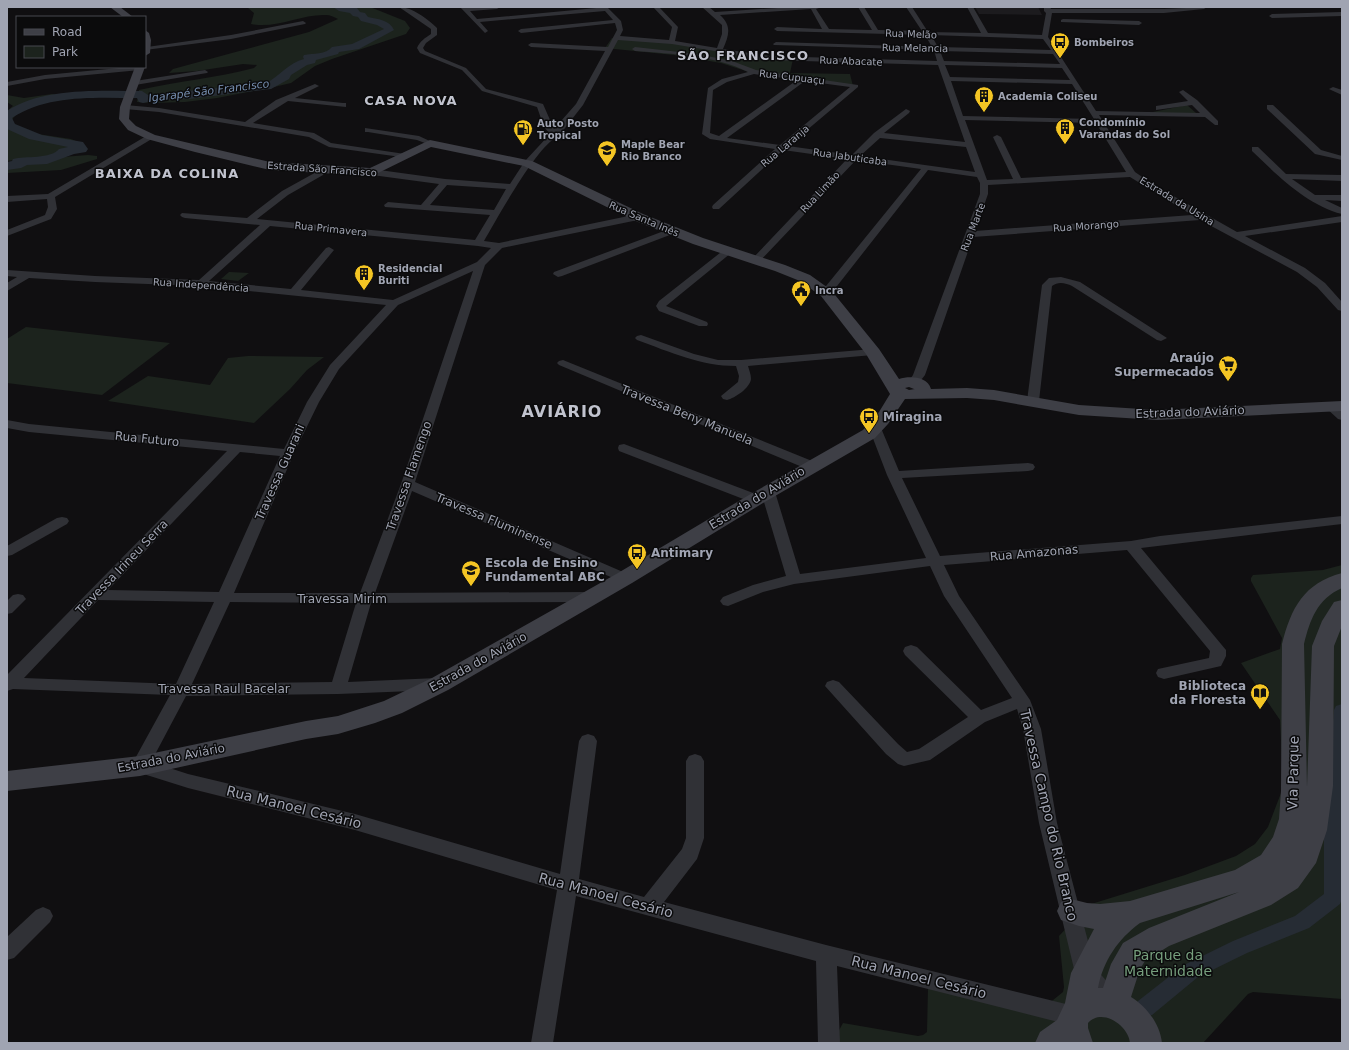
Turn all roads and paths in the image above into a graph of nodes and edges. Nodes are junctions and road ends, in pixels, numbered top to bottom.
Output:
1 (114, 7) edge
2 (402, 7) edge
3 (498, 7) edge
4 (656, 7) edge
5 (705, 7) edge
6 (813, 7) edge
7 (819, 7) edge
8 (861, 7) edge
9 (910, 7) edge
10 (970, 7) edge
11 (1204, 7) edge
12 (1312, 7) edge
13 (464, 8) edge
14 (605, 8) edge
15 (1047, 9) edge
16 (759, 11) junction
17 (714, 14) junction
18 (1326, 14) junction
19 (1342, 14) edge
20 (128, 16) edge
21 (1272, 16) dead end
22 (477, 21) junction
23 (618, 21) junction
24 (1048, 21) junction
25 (303, 23) dead end
26 (1139, 23) dead end
27 (777, 29) junction
28 (265, 30) junction
29 (485, 31) dead end
30 (521, 31) dead end
31 (827, 31) junction
32 (877, 33) junction
33 (928, 34) junction
34 (277, 35) dead end
35 (146, 36) edge
36 (986, 36) junction
37 (1045, 37) junction
38 (615, 38) junction
39 (672, 42) junction
40 (776, 44) junction
41 (531, 45) dead end
42 (881, 47) junction
43 (613, 48) junction
44 (626, 48) dead end
45 (936, 48) junction
46 (720, 49) junction
47 (146, 51) edge
48 (1054, 52) junction
49 (761, 57) junction
50 (774, 58) junction
51 (890, 62) junction
52 (942, 63) junction
53 (1064, 66) junction
54 (746, 67) junction
55 (130, 68) edge
56 (140, 68) edge
57 (793, 68) junction
58 (41, 70) dead end
59 (31, 71) dead end
60 (205, 72) dead end
61 (754, 72) junction
62 (45, 77) junction
63 (36, 78) junction
64 (803, 79) junction
65 (946, 79) junction
66 (1074, 82) junction
67 (7, 84) edge
68 (133, 86) junction
69 (315, 86) dead end
70 (856, 86) joint
71 (1333, 89) dead end
72 (1183, 92) dead end
73 (1342, 93) edge
74 (286, 98) junction
75 (1194, 102) junction
76 (343, 105) dead end
77 (126, 106) junction
78 (1270, 107) dead end
79 (906, 111) dead end
80 (1093, 113) junction
81 (1129, 113) junction
82 (1206, 115) junction
83 (960, 118) junction
84 (1098, 121) junction
85 (1215, 123) dead end
86 (246, 125) junction
87 (368, 130) dead end
88 (555, 135) junction
89 (877, 135) junction
90 (151, 137) junction
91 (997, 137) dead end
92 (720, 139) junction
93 (430, 143) junction
94 (970, 145) junction
95 (781, 148) junction
96 (1255, 149) dead end
97 (405, 156) junction
98 (852, 158) junction
99 (1342, 158) edge
100 (528, 163) junction
101 (926, 168) junction
102 (372, 172) junction
103 (320, 173) dead end
104 (1132, 174) junction
105 (1283, 176) junction
106 (1342, 178) edge
107 (982, 179) junction
108 (1018, 181) junction
109 (445, 182) junction
110 (512, 187) junction
111 (50, 196) junction
112 (1311, 196) junction
113 (1342, 198) edge
114 (7, 199) edge
115 (388, 205) dead end
116 (716, 206) dead end
117 (423, 208) junction
118 (1342, 211) edge
119 (497, 213) junction
120 (185, 214) dead end
121 (638, 217) junction
122 (1202, 217) junction
123 (1342, 219) edge
124 (250, 220) junction
125 (269, 222) junction
126 (672, 231) junction
127 (7, 233) edge
128 (970, 234) junction
129 (1234, 235) junction
130 (478, 243) junction
131 (499, 246) junction
132 (329, 250) dead end
133 (728, 251) junction
134 (756, 260) junction
135 (480, 264) junction
136 (7, 273) edge
137 (558, 274) dead end
138 (26, 275) junction
139 (7, 281) edge
140 (201, 283) junction
141 (7, 288) edge
142 (294, 292) junction
143 (826, 293) junction
144 (394, 303) junction
145 (1342, 308) edge
146 (703, 324) dead end
147 (641, 338) dead end
148 (1161, 338) dead end
149 (873, 352) junction
150 (563, 363) dead end
151 (741, 363) junction
152 (908, 390) junction
153 (727, 396) dead end
154 (1033, 401) junction
155 (1338, 410) edge
156 (7, 424) edge
157 (875, 428) junction
158 (237, 448) junction
159 (624, 448) dead end
160 (288, 453) junction
161 (812, 466) junction
162 (1028, 467) dead end
163 (894, 475) junction
164 (408, 484) junction
165 (762, 495) junction
166 (1342, 520) edge
167 (62, 521) dead end
168 (1131, 545) junction
169 (7, 552) edge
170 (935, 561) junction
171 (625, 578) junction
172 (794, 579) junction
173 (1342, 580) edge
174 (94, 595) junction
175 (590, 597) junction
176 (224, 598) junction
177 (365, 600) junction
178 (728, 601) dead end
179 (1342, 607) edge
180 (911, 651) dead end
181 (1164, 673) dead end
182 (8, 684) edge
183 (440, 684) junction
184 (833, 686) dead end
185 (338, 688) junction
186 (181, 690) junction
187 (1022, 700) junction
188 (979, 718) junction
189 (588, 741) dead end
190 (695, 761) dead end
191 (140, 766) junction
192 (7, 781) edge
193 (568, 885) junction
194 (649, 906) junction
195 (1071, 911) junction
196 (1131, 913) junction
197 (43, 916) dead end
198 (7, 951) edge
199 (826, 954) junction
200 (1086, 973) junction
201 (1114, 1004) junction
202 (1071, 1028) edge
203 (1152, 1041) edge
204 (542, 1043) edge
205 (829, 1043) edge

1 - 20 street
2 - 88 street
3 - 13 street
4 - 39 street
5 - 17 street
6 - 7 street
6 - 16 street
6 - 31 street
8 - 32 street
9 - 33 street, Rua Marte
10 - 36 street
11 - 15 street
12 - 18 street
13 - 22 street
14 - 22 street
14 - 23 street
15 - 24 street
16 - 17 street
16 - 27 street
17 - 46 street
18 - 19 street
18 - 21 street
22 - 29 street
23 - 30 street
23 - 38 street
24 - 26 street
24 - 37 street
25 - 28 street
27 - 31 street, Rua Melão
27 - 40 street
28 - 34 street
28 - 47 street
31 - 32 street, Rua Melão
32 - 33 street, Rua Melão
33 - 36 street, Rua Melão
33 - 45 street, Rua Marte
35 - 47 street
36 - 37 street, Rua Melão
37 - 48 street, Estrada da Usina
38 - 39 street, Rua Abacate
38 - 43 street
39 - 46 street, Rua Abacate
40 - 42 street, Rua Melancia
40 - 50 street
41 - 43 street
42 - 45 street, Rua Melancia
42 - 51 street
43 - 88 street
44 - 54 street, Rua Cupuaçu
45 - 48 street, Rua Melancia
45 - 52 street, Rua Marte
46 - 49 street, Rua Abacate
48 - 53 street, Estrada da Usina
49 - 50 street, Rua Abacate
49 - 54 street
50 - 57 street, Rua Abacate
51 - 52 street, Rua Abacate
51 - 57 street, Rua Abacate
52 - 53 street, Rua Abacate
52 - 65 street, Rua Marte
53 - 66 street, Estrada da Usina
54 - 61 street, Rua Cupuaçu
55 - 62 street
56 - 68 street
57 - 61 street, Rua Cupuaçu
57 - 64 street, Rua Cupuaçu
58 - 62 street
59 - 63 street
60 - 68 street
61 - 92 street
62 - 63 street
63 - 67 street
64 - 70 street, Rua Cupuaçu
64 - 92 street
65 - 66 street
65 - 83 street, Rua Marte
66 - 80 street, Estrada da Usina
68 - 77 street
69 - 74 street
70 - 95 street, Rua Laranja
71 - 73 street
72 - 75 street
74 - 76 street
74 - 86 street
75 - 81 street
75 - 82 street
77 - 86 street
77 - 90 street, Estrada São Francisco
78 - 99 street
79 - 89 street, Rua Limão
80 - 81 street
80 - 84 street, Estrada da Usina
81 - 82 street
82 - 85 street
83 - 84 street
83 - 94 street, Rua Marte
84 - 104 street, Estrada da Usina
86 - 97 street
87 - 93 street
88 - 100 street
89 - 94 street
89 - 98 street, Rua Limão
90 - 102 street, Estrada São Francisco
90 - 111 street
91 - 108 street
92 - 95 street, Rua Jabuticaba
93 - 97 street
93 - 100 street, Rua Santa Inês
94 - 107 street, Rua Marte
95 - 98 street, Rua Jabuticaba
95 - 116 street, Rua Laranja
96 - 105 street
97 - 102 street
98 - 101 street, Rua Jabuticaba
98 - 134 street, Rua Limão
100 - 110 street
100 - 121 street, Rua Santa Inês
101 - 107 street, Rua Jabuticaba
101 - 143 street
102 - 109 street, Estrada São Francisco
103 - 124 street
104 - 108 street, Rua Jabuticaba
104 - 122 street, Estrada da Usina
105 - 106 street
105 - 112 street
107 - 108 street, Rua Jabuticaba
107 - 128 street, Rua Marte
109 - 110 street, Estrada São Francisco
109 - 117 street
110 - 119 street
111 - 114 street
111 - 127 street
112 - 113 street
112 - 118 street
115 - 117 street
117 - 119 street
119 - 130 street
120 - 124 street, Rua Primavera
121 - 126 street, Rua Santa Inês
121 - 131 street
122 - 128 street, Rua Morango
122 - 129 street, Estrada da Usina
123 - 129 street
124 - 125 street, Rua Primavera
125 - 130 street, Rua Primavera
125 - 140 street
126 - 133 street, Rua Santa Inês
126 - 137 street
128 - 152 street, Rua Marte
129 - 145 street, Estrada da Usina
130 - 131 street
131 - 135 street, Travessa Guarani
132 - 142 street
133 - 134 street, Rua Santa Inês
133 - 146 street
134 - 143 street, Rua Santa Inês
135 - 144 street, Travessa Guarani
135 - 164 street, Travessa Flamengo
136 - 138 street, Rua Independência
138 - 139 street
138 - 140 street, Rua Independência
138 - 141 street
140 - 142 street, Rua Independência
142 - 144 street, Rua Independência
143 - 149 street, Rua Santa Inês
144 - 160 street, Travessa Guarani
147 - 151 street
148 - 154 street
149 - 151 street
149 - 152 street, Rua Santa Inês
150 - 161 street, Travessa Beny Manuela
151 - 153 street
152 - 154 street, Estrada do Aviário
152 - 157 street, Estrada do Aviário
154 - 155 street, Estrada do Aviário
156 - 158 street, Rua Futuro
157 - 161 street, Estrada do Aviário
157 - 163 street, Travessa Campo do Rio Branco
158 - 160 street, Rua Futuro
158 - 174 street, Travessa Irineu Serra
159 - 165 street
160 - 176 street, Travessa Guarani
161 - 165 street, Estrada do Aviário
162 - 163 street
163 - 170 street, Travessa Campo do Rio Branco
164 - 171 street, Travessa Fluminense
164 - 177 street, Travessa Flamengo
165 - 171 street, Estrada do Aviário
165 - 172 street
166 - 168 street, Rua Amazonas
167 - 169 street
168 - 170 street, Rua Amazonas
168 - 181 street
170 - 172 street, Rua Amazonas
170 - 187 street, Travessa Campo do Rio Branco
171 - 175 street, Estrada do Aviário
172 - 178 street, Rua Amazonas
173 - 196 street, Via Parque
174 - 176 street, Travessa Mirim
174 - 182 street, Travessa Irineu Serra
175 - 177 street, Travessa Mirim
175 - 183 street, Estrada do Aviário
176 - 177 street, Travessa Mirim
176 - 186 street, Travessa Guarani
177 - 185 street, Travessa Flamengo
179 - 201 street, Via Parque
180 - 188 street
182 - 186 street, Travessa Raul Bacelar
183 - 185 street, Travessa Raul Bacelar
183 - 191 street, Estrada do Aviário
184 - 188 street
185 - 186 street, Travessa Raul Bacelar
186 - 191 street, Travessa Guarani
187 - 188 street
187 - 195 street, Travessa Campo do Rio Branco
189 - 193 street
190 - 194 street
191 - 192 street, Estrada do Aviário
191 - 193 street, Rua Manoel Cesário
193 - 194 street, Rua Manoel Cesário
193 - 204 street
194 - 199 street, Rua Manoel Cesário
195 - 196 street
195 - 200 street, Travessa Campo do Rio Branco
196 - 200 street, Via Parque
197 - 198 street
199 - 202 street, Rua Manoel Cesário
199 - 205 street
200 - 201 street
200 - 202 street, Via Parque
201 - 202 street
201 - 203 street

